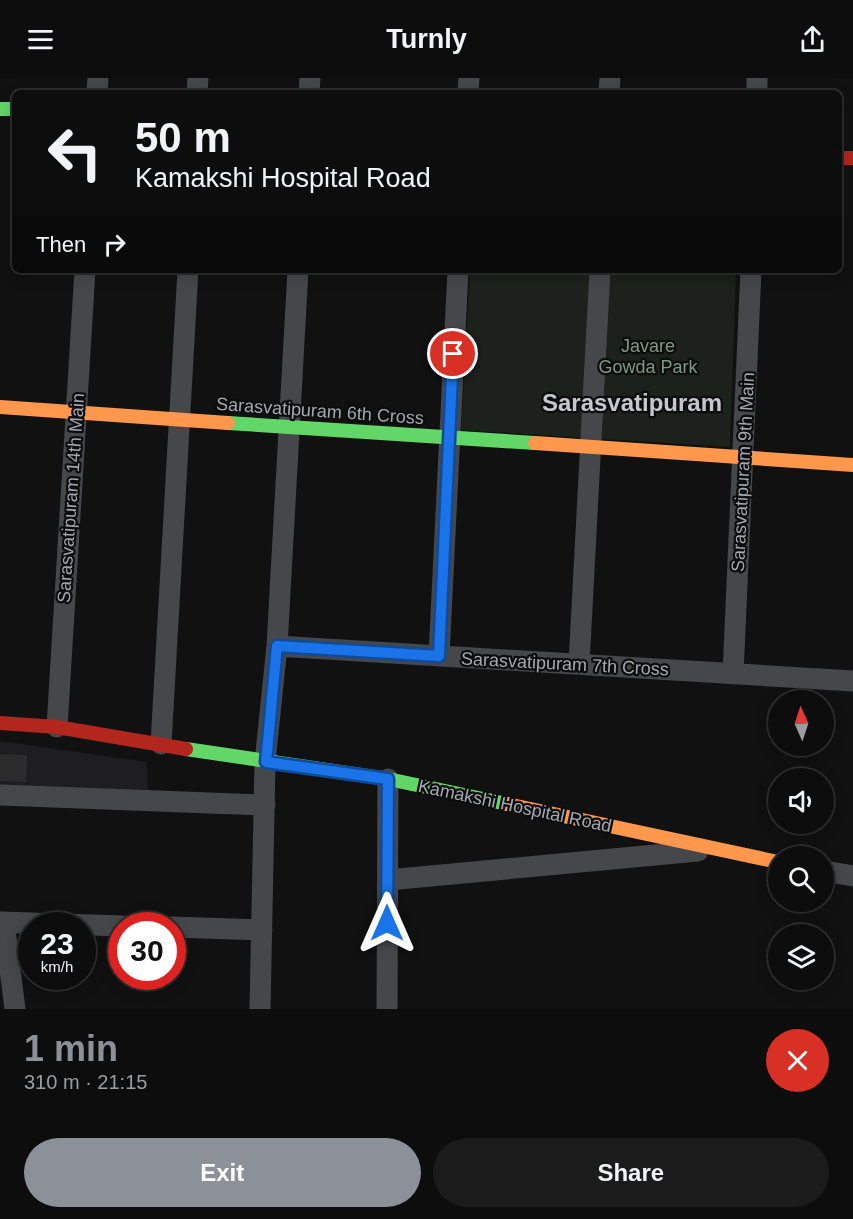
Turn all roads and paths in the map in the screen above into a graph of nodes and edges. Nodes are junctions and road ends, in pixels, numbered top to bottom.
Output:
1 (86, 273) edge
2 (188, 273) edge
3 (298, 273) edge
4 (458, 273) edge
5 (600, 273) edge
6 (751, 273) edge
7 (0, 407) edge
8 (76, 413) junction
9 (180, 420) junction
10 (288, 427) junction
11 (449, 438) junction
12 (589, 448) junction
13 (745, 458) junction
14 (853, 465) edge
15 (277, 646) junction
16 (439, 656) junction
17 (579, 664) junction
18 (733, 674) junction
19 (853, 681) edge
20 (0, 723) edge
21 (57, 727) junction
22 (161, 744) junction
23 (266, 762) junction
24 (388, 779) junction
25 (0, 795) edge
26 (265, 805) junction
27 (718, 849) junction
28 (768, 860) edge
29 (834, 873) edge
30 (853, 876) edge
31 (388, 880) junction
32 (2, 922) edge
33 (108, 926) edge
34 (186, 927) edge
35 (262, 930) junction
36 (15, 1009) edge
37 (260, 1009) edge
38 (387, 1009) edge

1 - 8 street, Sarasvatipuram 14th Main
2 - 9 street
3 - 10 street
4 - 11 street
5 - 12 street
6 - 13 street, Sarasvatipuram 9th Main
7 - 8 street, Sarasvatipuram 6th Cross
8 - 9 street, Sarasvatipuram 6th Cross
8 - 21 street, Sarasvatipuram 14th Main
9 - 10 street, Sarasvatipuram 6th Cross
9 - 22 street
10 - 11 street, Sarasvatipuram 6th Cross
10 - 15 street
11 - 12 street, Sarasvatipuram 6th Cross
11 - 16 street
12 - 13 street, Sarasvatipuram 6th Cross
12 - 17 street
13 - 14 street, Sarasvatipuram 6th Cross
13 - 18 street, Sarasvatipuram 9th Main
15 - 16 street, Sarasvatipuram 7th Cross
15 - 23 street
16 - 17 street, Sarasvatipuram 7th Cross
17 - 18 street, Sarasvatipuram 7th Cross
18 - 19 street, Sarasvatipuram 7th Cross
20 - 21 street, Kamakshi Hospital Road
21 - 22 street, Kamakshi Hospital Road
22 - 23 street, Kamakshi Hospital Road
23 - 24 street, Kamakshi Hospital Road
23 - 26 street
24 - 27 street, Kamakshi Hospital Road
24 - 31 street
25 - 26 street
26 - 35 street
27 - 28 street, Kamakshi Hospital Road
27 - 31 street
29 - 30 street
31 - 38 street
32 - 33 street
32 - 36 street
34 - 35 street
35 - 37 street

